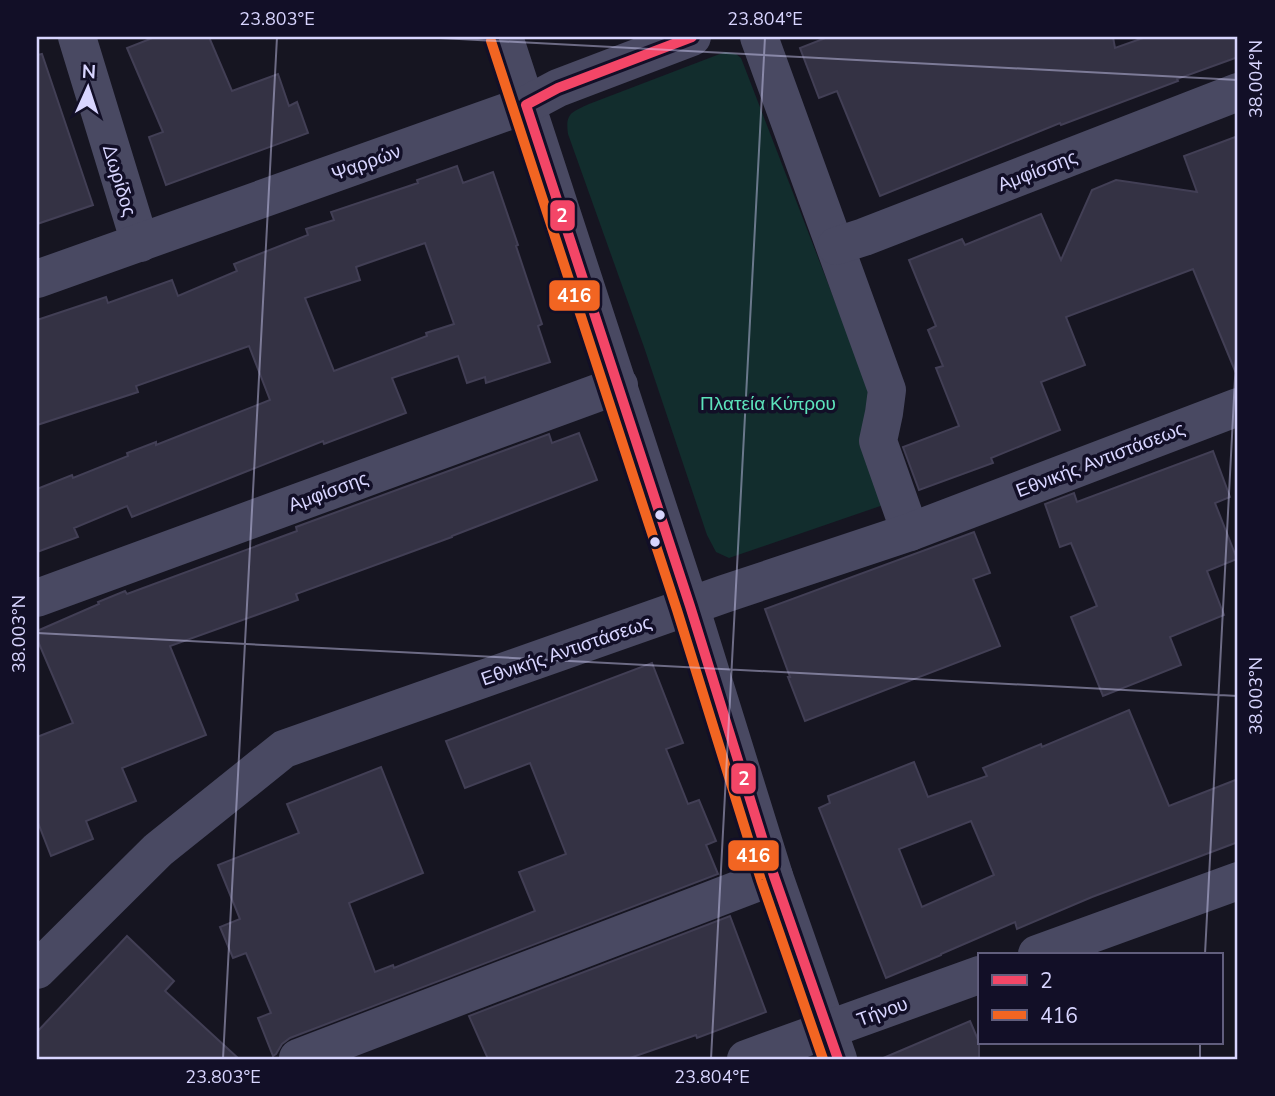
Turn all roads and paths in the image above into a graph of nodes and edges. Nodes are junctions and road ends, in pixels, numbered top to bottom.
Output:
1 (77, 37) edge
2 (504, 37) edge
3 (692, 37) edge
4 (758, 37) edge
5 (1238, 92) edge
6 (526, 104) junction
7 (140, 243) junction
8 (836, 246) junction
9 (37, 279) edge
10 (619, 384) junction
11 (1238, 407) edge
12 (910, 532) junction
13 (37, 597) edge
14 (690, 606) junction
15 (774, 876) junction
16 (1238, 881) edge
17 (1040, 953) edge
18 (37, 970) edge
19 (978, 975) edge
20 (833, 1045) edge
21 (298, 1058) edge
22 (746, 1059) edge

1 - 7 street, Δωρίδος
2 - 6 street
3 - 6 street, Ψαρρών
4 - 8 street
5 - 8 street, Αμφίσσης
6 - 7 street, Ψαρρών
6 - 10 street
7 - 9 street, Ψαρρών
8 - 12 street
10 - 13 street, Αμφίσσης
10 - 14 street
11 - 12 street, Εθνικής Αντιστάσεως
12 - 14 street, Εθνικής Αντιστάσεως
14 - 15 street
14 - 18 street, Εθνικής Αντιστάσεως
15 - 20 street
15 - 21 street
16 - 17 street
19 - 20 street, Τήνου
20 - 22 street, Τήνου

